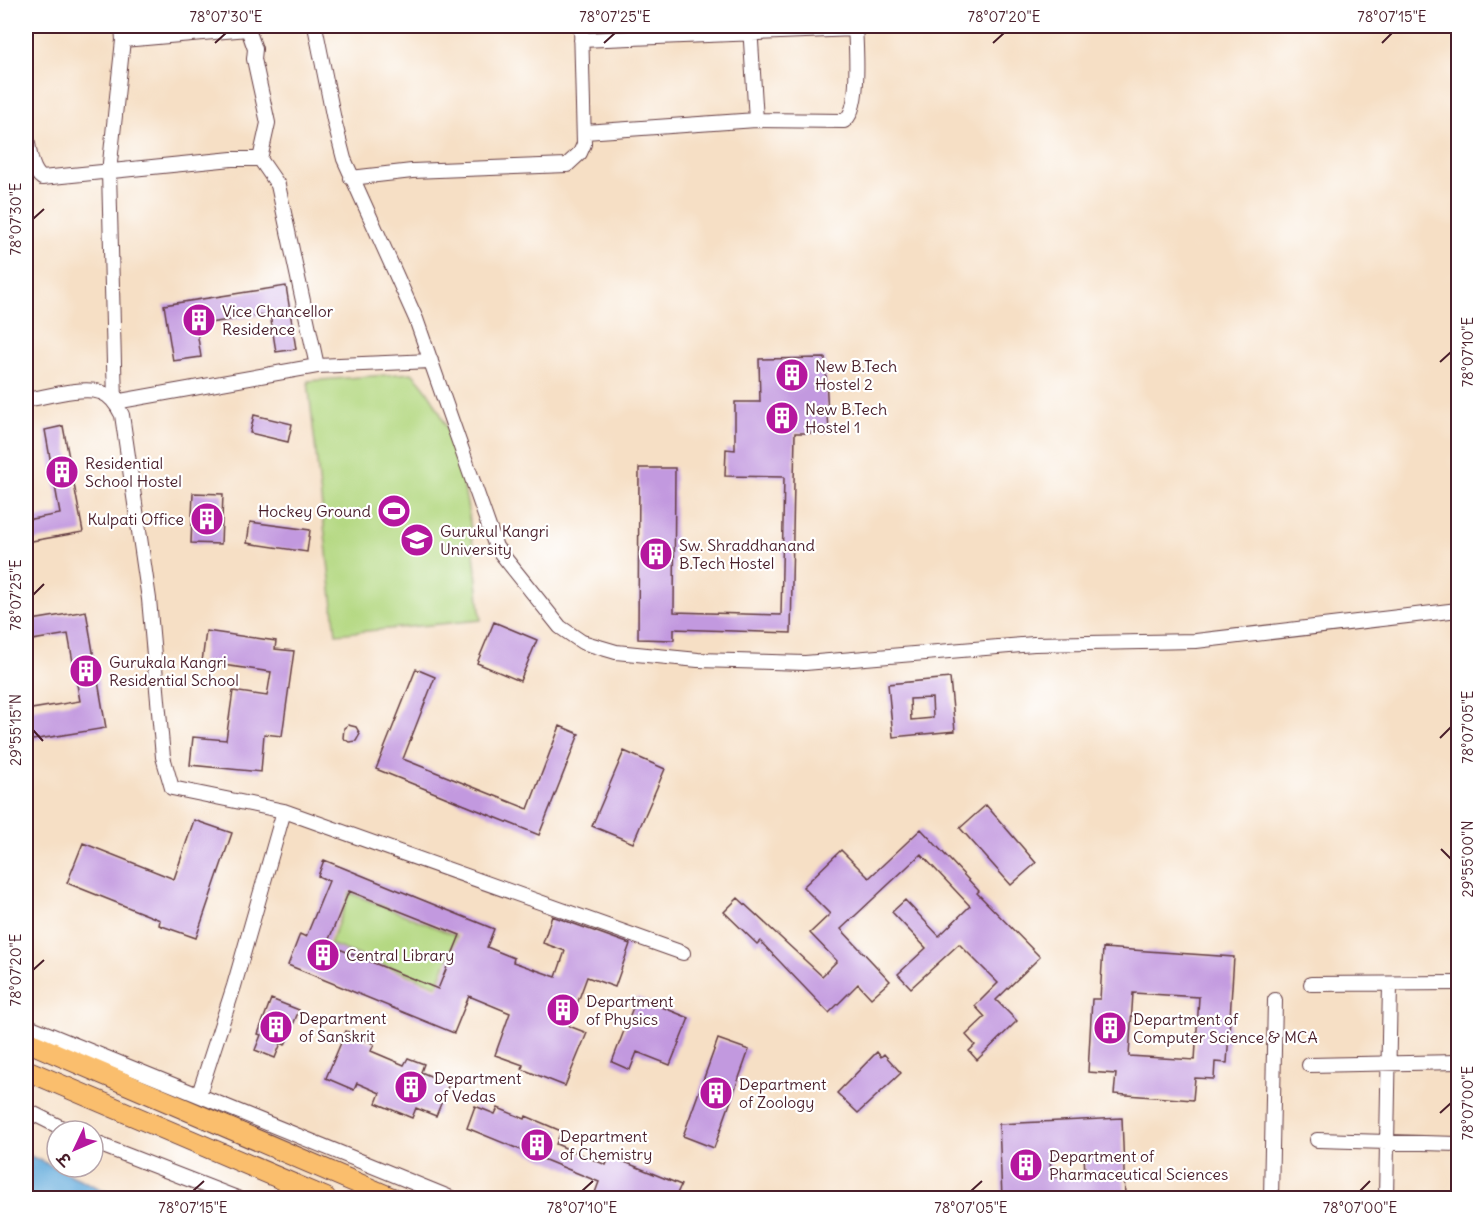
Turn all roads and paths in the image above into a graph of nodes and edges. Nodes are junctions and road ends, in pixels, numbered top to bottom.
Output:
1 (122, 26) edge
2 (315, 26) edge
3 (581, 26) edge
4 (855, 27) edge
5 (750, 29) edge
6 (123, 40) junction
7 (581, 40) junction
8 (756, 120) junction
9 (585, 132) junction
10 (26, 133) edge
11 (260, 159) junction
12 (109, 172) junction
13 (351, 178) junction
14 (431, 361) junction
15 (317, 366) junction
16 (26, 400) edge
17 (116, 402) junction
18 (1458, 610) edge
19 (284, 812) junction
20 (683, 953) dead end
21 (1311, 984) dead end
22 (1390, 984) junction
23 (1458, 984) edge
24 (1275, 1000) dead end
25 (26, 1025) edge
26 (26, 1041) edge
27 (1458, 1062) edge
28 (1390, 1063) junction
29 (1309, 1065) dead end
30 (26, 1070) edge
31 (199, 1094) junction
32 (26, 1110) edge
33 (45, 1120) edge
34 (1317, 1140) dead end
35 (1388, 1142) junction
36 (1458, 1144) edge
37 (105, 1147) edge
38 (237, 1198) edge
39 (326, 1198) edge
40 (393, 1198) edge
41 (451, 1198) edge
42 (1271, 1198) edge
43 (1386, 1198) edge

1 - 6 street
2 - 13 street
3 - 7 street
4 - 5 street
4 - 8 street
5 - 7 street
5 - 8 street
6 - 11 street
6 - 12 street
7 - 9 street
8 - 9 street
9 - 13 street
10 - 12 street
11 - 12 street
11 - 15 street
12 - 17 street
13 - 14 street
14 - 15 street
14 - 18 street
15 - 17 street
16 - 17 street
17 - 19 street
19 - 20 street
19 - 31 street
21 - 22 street
22 - 23 street
22 - 28 street
24 - 42 street
25 - 31 street
26 - 40 highway
27 - 28 street
28 - 29 street
28 - 35 street
30 - 39 highway
31 - 41 street
32 - 33 street
34 - 35 street
35 - 36 street
35 - 43 street
37 - 38 street

